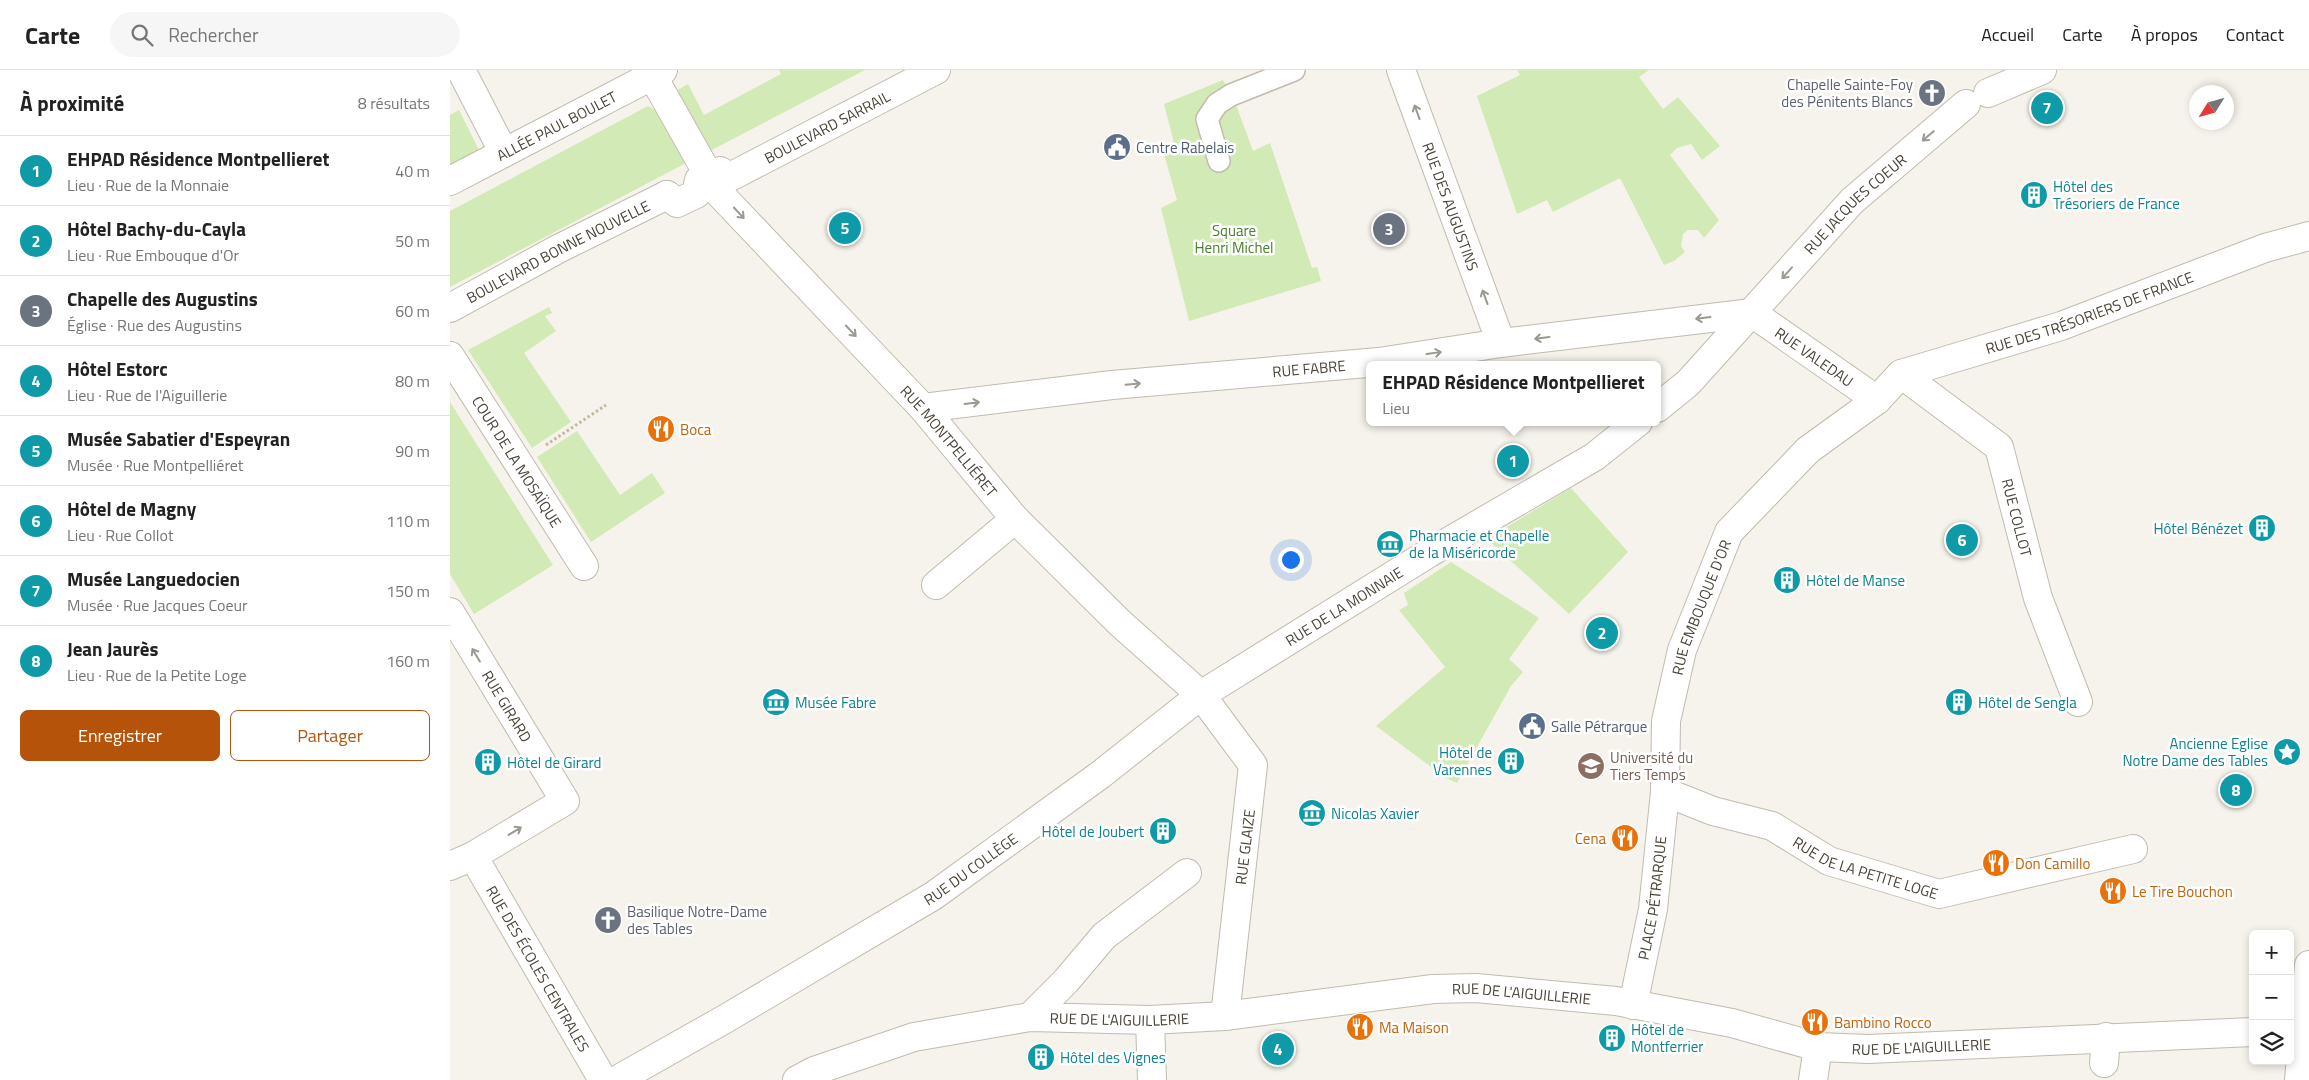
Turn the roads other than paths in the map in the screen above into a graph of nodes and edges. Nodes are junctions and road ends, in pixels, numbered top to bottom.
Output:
1 (895, 70) edge
2 (936, 70) edge
3 (1294, 70) edge
4 (1401, 70) edge
5 (2042, 70) edge
6 (657, 73) edge
7 (460, 82) edge
8 (504, 153) junction
9 (1219, 161) dead end
10 (709, 176) junction
11 (450, 181) edge
12 (2309, 236) edge
13 (450, 308) edge
14 (1752, 312) junction
15 (1501, 343) junction
16 (450, 356) edge
17 (1385, 361) edge
18 (1366, 363) edge
19 (1901, 374) junction
20 (1877, 400) junction
21 (1661, 405) edge
22 (923, 408) junction
23 (1633, 426) edge
24 (1015, 519) junction
25 (584, 566) dead end
26 (936, 585) dead end
27 (450, 612) edge
28 (1201, 695) junction
29 (2078, 702) dead end
30 (1665, 792) junction
31 (2133, 849) dead end
32 (462, 861) edge
33 (1187, 873) dead end
34 (2309, 965) edge
35 (1633, 1005) junction
36 (1225, 1016) junction
37 (1030, 1017) junction
38 (1150, 1020) junction
39 (2301, 1031) edge
40 (2249, 1032) edge
41 (1818, 1047) junction
42 (602, 1080) edge
43 (617, 1080) edge
44 (797, 1080) edge
45 (1152, 1080) edge
46 (1813, 1080) edge
47 (2299, 1080) edge

1 - 10 street, BOULEVARD SARRAIL
2 - 10 street, BOULEVARD SARRAIL
3 - 9 lane
15 -> 4 street, RUE DES AUGUSTINS
5 -> 14 street, RUE JACQUES COEUR
6 - 8 street, ALLÉE PAUL BOULET
6 - 10 street, RUE MONTPELLIÉRET
7 - 8 street
8 - 11 street, ALLÉE PAUL BOULET
10 - 13 street, BOULEVARD BONNE NOUVELLE
10 -> 22 street, RUE MONTPELLIÉRET
12 - 19 street, RUE DES TRÉSORIERS DE FRANCE
14 -> 15 street, RUE FABRE
14 - 20 street, RUE VALEDAU
14 - 21 street
17 -> 15 street, RUE FABRE
16 - 25 street, COUR DE LA MOSAÏQUE
22 -> 18 street, RUE FABRE
19 - 20 street
19 - 29 street, RUE COLLOT
20 - 30 street, RUE EMBOUQUE D'OR
22 - 24 street, RUE MONTPELLIÉRET
23 - 28 street, RUE DE LA MONNAIE
24 - 26 street
24 - 28 street, RUE MONTPELLIÉRET
32 -> 27 street, RUE GIRARD
28 - 36 street, RUE GLAIZE
28 - 43 street, RUE DU COLLÈGE
30 - 31 street, RUE DE LA PETITE LOGE
30 - 35 street, PLACE PÉTRARQUE
32 - 42 street, RUE DES ÉCOLES CENTRALES
33 - 37 street
34 - 39 street
35 - 36 street, RUE DE L'AIGUILLERIE
35 - 41 street, RUE DE L'AIGUILLERIE
36 - 38 street, RUE DE L'AIGUILLERIE
37 - 38 street, RUE DE L'AIGUILLERIE
37 - 44 street, RUE DE L'AIGUILLERIE
38 - 45 street
39 - 47 street
40 - 41 street, RUE DE L'AIGUILLERIE
41 - 46 street

